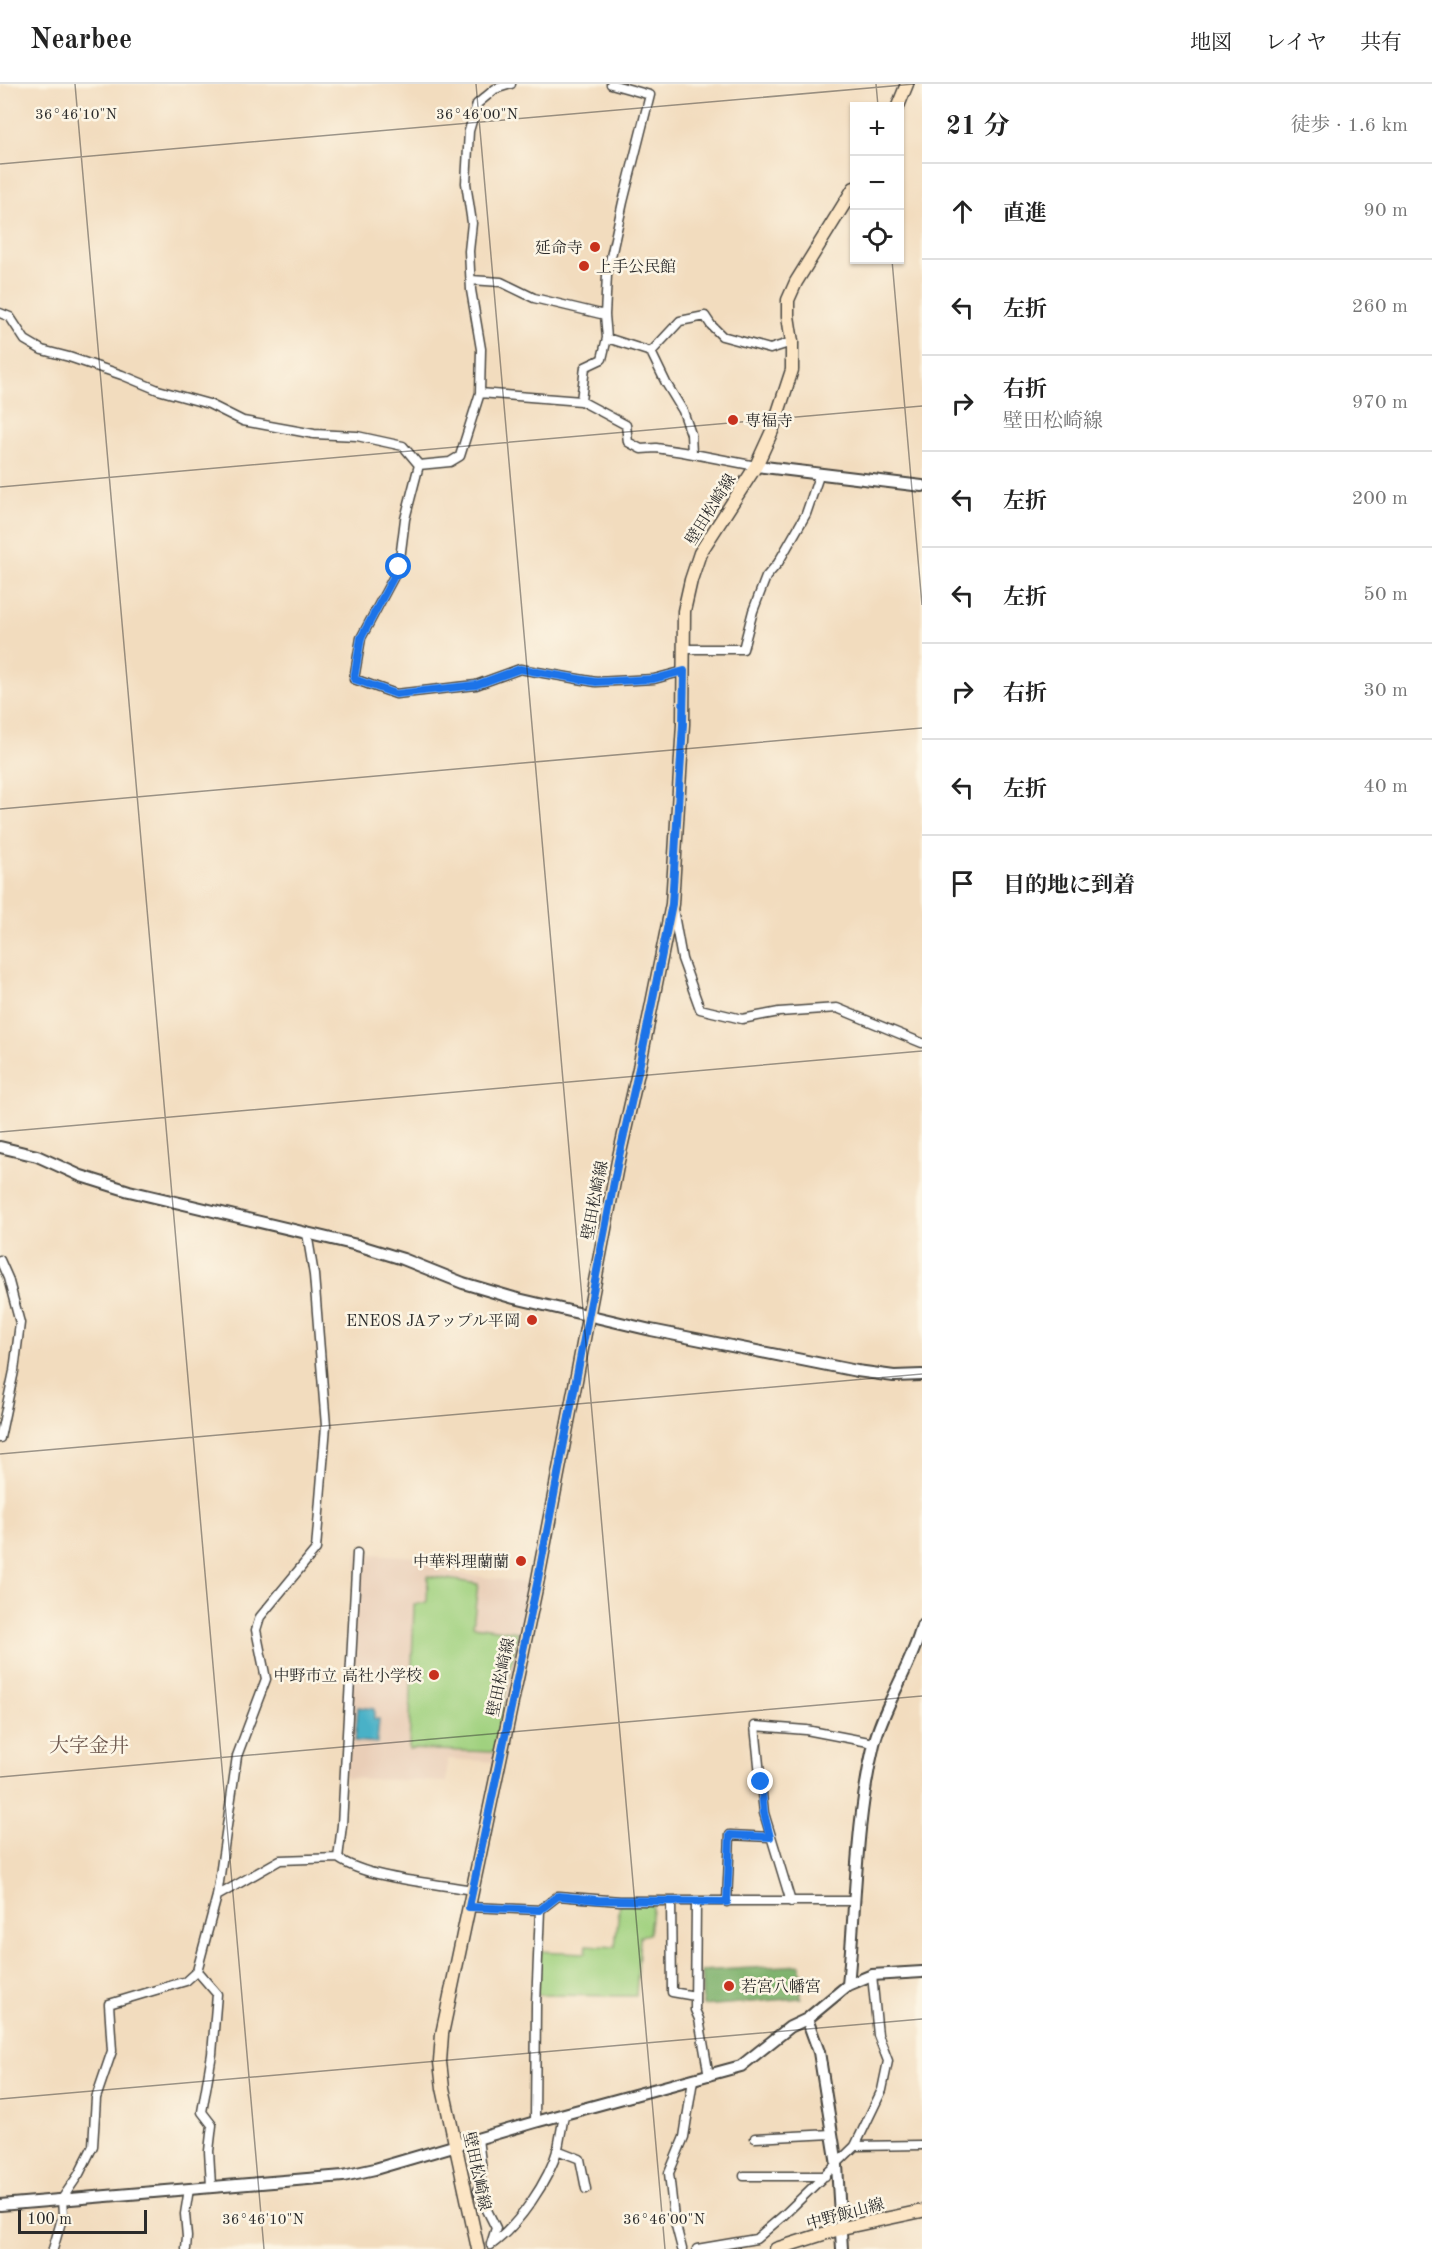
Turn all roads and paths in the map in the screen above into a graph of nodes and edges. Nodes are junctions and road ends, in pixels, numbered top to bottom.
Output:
1 (511, 84) edge
2 (610, 84) edge
3 (908, 84) edge
4 (900, 102) edge
5 (850, 196) edge
6 (471, 280) junction
7 (0, 313) edge
8 (605, 315) junction
9 (607, 338) junction
10 (792, 342) junction
11 (651, 352) junction
12 (480, 393) junction
13 (581, 401) junction
14 (692, 453) junction
15 (420, 465) junction
16 (756, 466) junction
17 (820, 473) junction
18 (922, 486) edge
19 (684, 649) junction
20 (684, 671) junction
21 (672, 904) junction
22 (922, 1043) edge
23 (0, 1147) edge
24 (308, 1233) junction
25 (0, 1260) edge
26 (588, 1316) junction
27 (922, 1375) edge
28 (0, 1438) edge
29 (357, 1552) dead end
30 (922, 1626) edge
31 (874, 1743) junction
32 (770, 1837) junction
33 (339, 1858) junction
34 (472, 1890) junction
35 (217, 1896) junction
36 (671, 1901) junction
37 (854, 1901) junction
38 (696, 1902) junction
39 (727, 1902) junction
40 (791, 1902) junction
41 (469, 1907) junction
42 (540, 1910) junction
43 (197, 1971) junction
44 (922, 1972) edge
45 (872, 1975) junction
46 (848, 1985) junction
47 (695, 1996) junction
48 (807, 2019) junction
49 (709, 2076) junction
50 (693, 2080) junction
51 (564, 2115) junction
52 (535, 2122) junction
53 (832, 2134) junction
54 (755, 2138) dead end
55 (478, 2139) junction
56 (922, 2145) edge
57 (456, 2146) junction
58 (855, 2146) junction
59 (557, 2150) junction
60 (837, 2165) junction
61 (744, 2176) dead end
62 (825, 2176) junction
63 (211, 2186) junction
64 (189, 2189) junction
65 (586, 2189) dead end
66 (62, 2199) junction
67 (0, 2205) edge
68 (922, 2211) edge
69 (842, 2228) junction
70 (491, 2247) edge
71 (478, 2248) edge
72 (53, 2249) edge
73 (186, 2249) edge
74 (682, 2249) edge
75 (697, 2249) edge
76 (776, 2249) edge
77 (842, 2249) edge

1 - 6 street
2 - 8 street
3 - 4 main road
5 - 10 main road, 壁田松崎線
6 - 8 street
6 - 12 street
7 - 15 street
8 - 9 street
9 - 11 street
9 - 13 street
10 - 11 street
10 - 16 main road, 壁田松崎線
11 - 14 street
12 - 13 street
12 - 15 street
13 - 14 street
14 - 16 street
15 - 20 street
16 - 17 street
16 - 19 main road, 壁田松崎線
17 - 18 street
17 - 19 street
19 - 20 main road, 壁田松崎線
20 - 21 main road, 壁田松崎線
21 - 22 street
21 - 26 main road, 壁田松崎線
23 - 24 street
24 - 26 street
24 - 35 street
25 - 28 street
26 - 27 street
26 - 34 main road, 壁田松崎線
29 - 33 street
30 - 31 street
31 - 32 street
31 - 37 street
32 - 39 street
32 - 40 street
33 - 34 street
33 - 35 street
34 - 41 main road, 壁田松崎線
35 - 43 street
36 - 38 street
36 - 42 street
36 - 47 street
37 - 40 street
37 - 46 street
38 - 39 street
38 - 47 street
39 - 40 street
41 - 42 street
41 - 57 main road, 壁田松崎線
42 - 52 street
43 - 63 street
43 - 66 street
44 - 45 street
45 - 46 street
45 - 58 street
46 - 48 street
47 - 49 street
48 - 49 street
48 - 53 street
49 - 50 street
50 - 51 street
50 - 74 street
51 - 52 street
51 - 59 street
52 - 55 street
53 - 54 street
53 - 60 street
55 - 57 street
55 - 70 street
56 - 58 street
57 - 63 street
57 - 71 main road, 壁田松崎線
58 - 60 street
59 - 65 street
59 - 70 street
60 - 62 street
60 - 69 street
61 - 62 street
62 - 75 street
63 - 64 street
64 - 66 street
64 - 73 street
66 - 67 street
66 - 72 street
68 - 69 main road, 中野飯山線
69 - 76 main road, 中野飯山線
69 - 77 street
70 - 71 street

